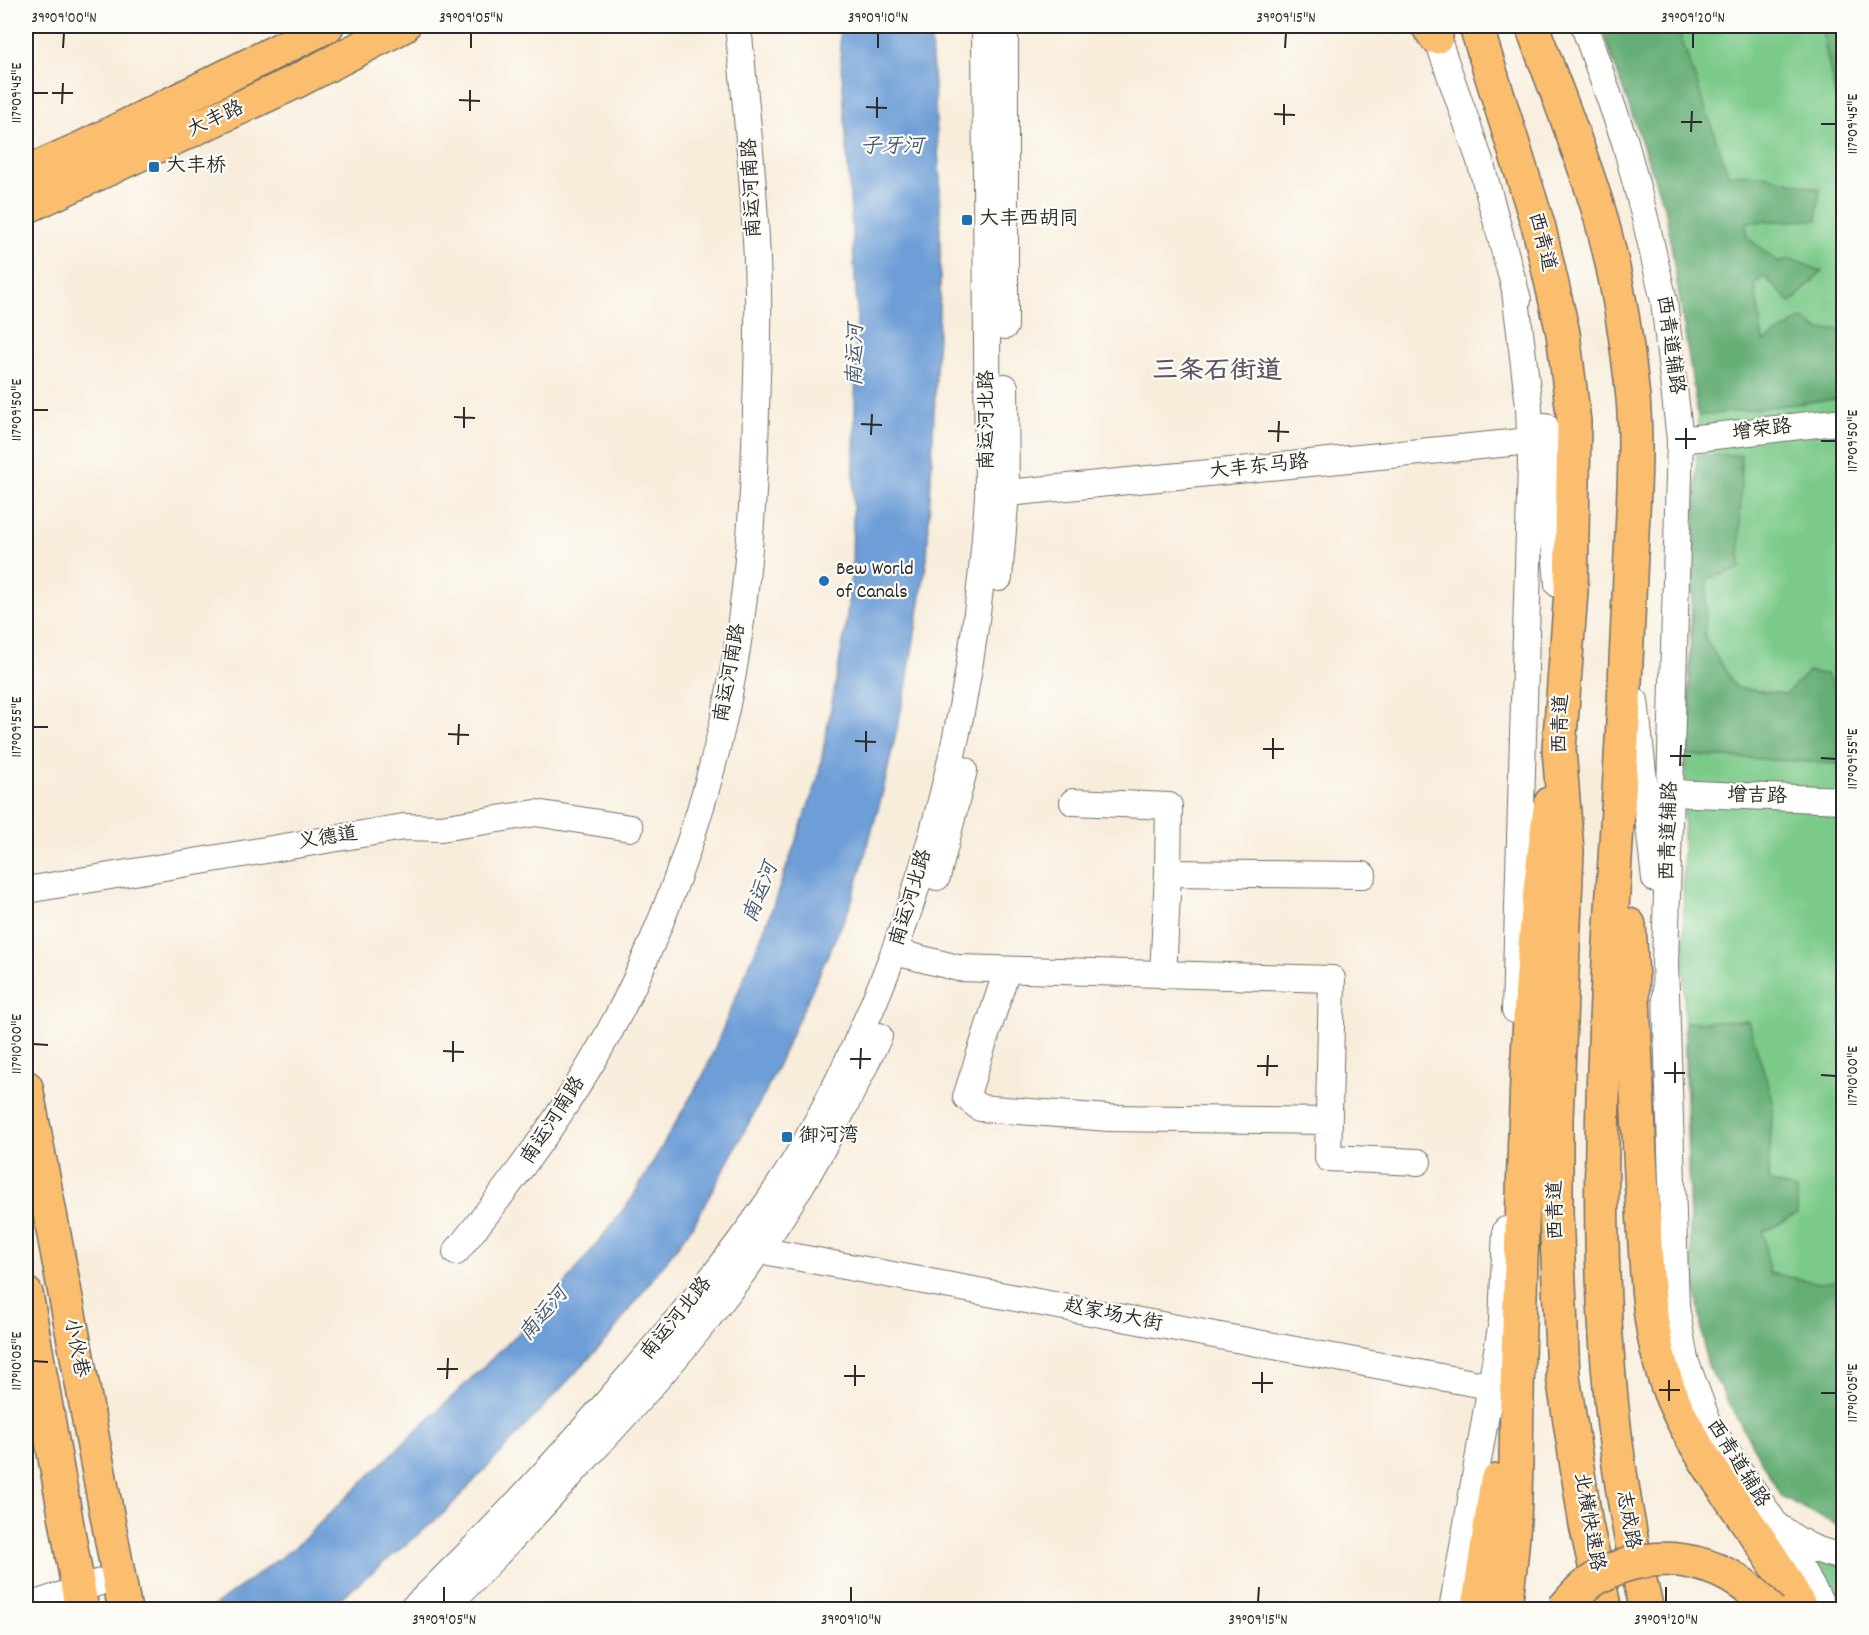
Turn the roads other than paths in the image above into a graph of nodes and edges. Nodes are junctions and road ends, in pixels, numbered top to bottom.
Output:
1 (327, 26) edge
2 (403, 26) edge
3 (738, 26) edge
4 (985, 26) edge
5 (1005, 26) edge
6 (1476, 26) edge
7 (1532, 26) edge
8 (1584, 26) edge
9 (1432, 29) edge
10 (278, 51) junction
11 (293, 83) junction
12 (26, 173) edge
13 (26, 207) edge
14 (1514, 283) junction
15 (1844, 421) edge
16 (1680, 440) junction
17 (1530, 441) junction
18 (997, 494) junction
19 (1628, 637) junction
20 (1564, 668) junction
21 (1559, 749) junction
22 (1621, 767) junction
23 (1844, 786) edge
24 (1671, 787) junction
25 (1844, 800) edge
26 (1073, 802) dead end
27 (630, 828) dead end
28 (1168, 873) junction
29 (1363, 875) dead end
30 (26, 890) edge
31 (904, 954) junction
32 (1665, 963) junction
33 (1007, 970) junction
34 (1163, 975) junction
35 (26, 1087) edge
36 (1328, 1121) junction
37 (1418, 1162) dead end
38 (750, 1244) junction
39 (456, 1252) dead end
40 (26, 1294) edge
41 (1518, 1358) junction
42 (1489, 1386) junction
43 (1573, 1435) joint
44 (1774, 1522) junction
45 (1844, 1557) edge
46 (118, 1576) junction
47 (80, 1600) edge
48 (26, 1607) edge
49 (125, 1610) edge
50 (411, 1610) edge
51 (443, 1610) edge
52 (1452, 1610) edge
53 (1478, 1610) edge
54 (1504, 1610) edge
55 (1563, 1610) edge
56 (1605, 1610) edge
57 (1647, 1610) edge
58 (1770, 1610) edge
59 (1801, 1610) edge
60 (1825, 1610) edge

1 - 10 main road, 大丰路
2 - 11 main road, 大丰路
3 - 39 street, 南运河南路
4 - 18 street, 南运河北路
5 - 18 street, 南运河北路
6 - 20 main road, 西青道
7 - 19 main road
8 - 16 street, 西青道辅路
9 - 14 street
10 - 11 main road
10 - 12 main road, 大丰路
11 - 13 main road, 大丰路
14 - 17 street
14 - 20 street
15 - 16 street, 增荣路
16 - 24 street, 西青道辅路
17 - 18 street, 大丰东马路
17 - 42 street
18 - 31 street, 南运河北路
19 - 22 main road
19 - 32 street
20 - 21 main road, 西青道
21 - 41 main road
21 - 43 main road, 西青道
22 - 57 main road, 志成路
22 - 59 main road
23 - 24 street, 增吉路
24 - 25 street, 增吉路
24 - 32 street, 西青道辅路
26 - 28 street
27 - 30 street, 义德道
28 - 29 street
28 - 34 street
31 - 33 street
31 - 38 street, 南运河北路
32 - 44 street, 西青道辅路
33 - 34 street
33 - 36 street
34 - 36 street
35 - 46 main road, 小伙巷
36 - 37 street
38 - 42 street, 赵家场大街
38 - 50 street, 南运河北路
38 - 51 street, 南运河北路
40 - 47 main road, 小伙巷
41 - 53 main road
41 - 54 main road
42 - 52 street
43 - 56 main road, 北横快速路
44 - 45 street
44 - 60 street, 西青道辅路
46 - 47 street
46 - 49 main road, 小伙巷
47 - 48 street
55 - 58 main road, bridge

